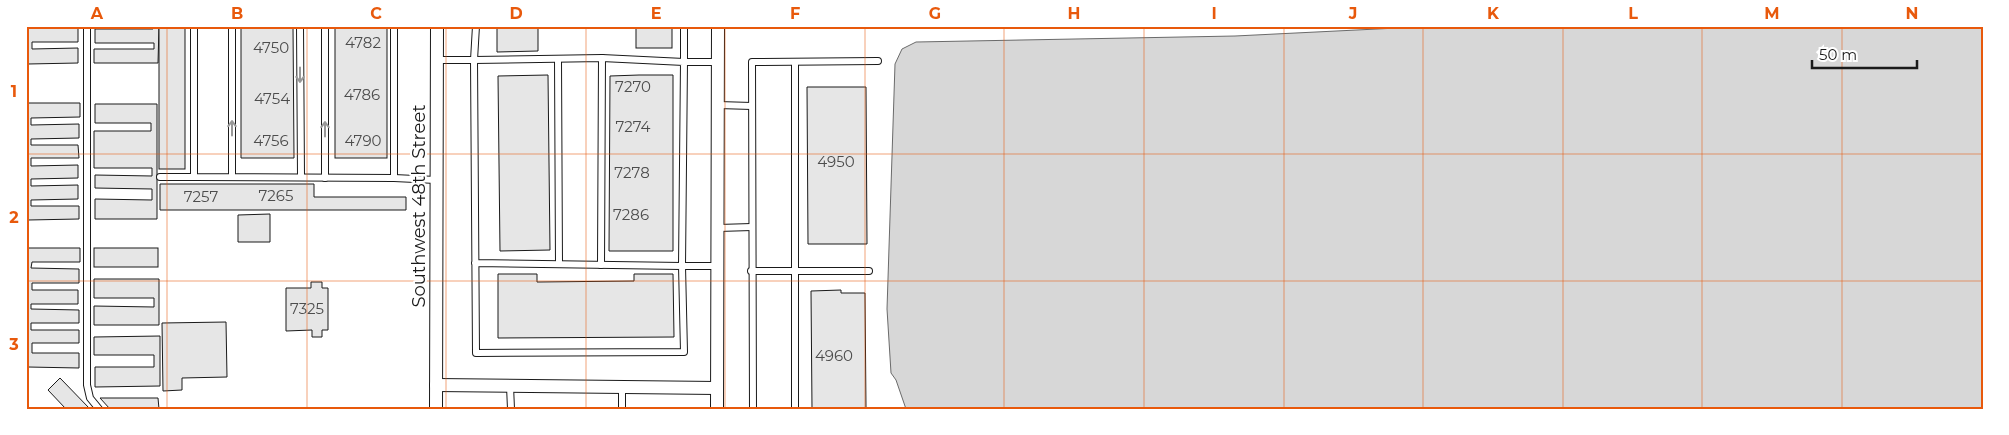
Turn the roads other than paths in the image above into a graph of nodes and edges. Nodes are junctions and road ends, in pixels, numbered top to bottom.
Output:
1 (88, 26) edge
2 (194, 26) edge
3 (232, 26) edge
4 (300, 26) edge
5 (325, 26) edge
6 (394, 26) edge
7 (437, 26) edge
8 (476, 26) edge
9 (684, 26) edge
10 (718, 26) edge
11 (602, 58) junction
12 (437, 60) junction
13 (474, 60) junction
14 (558, 60) junction
15 (878, 61) dead end
16 (684, 62) junction
17 (718, 62) junction
18 (795, 62) junction
19 (718, 105) junction
20 (752, 106) junction
21 (160, 177) dead end
22 (194, 177) junction
23 (232, 177) junction
24 (301, 177) junction
25 (325, 178) junction
26 (394, 178) junction
27 (436, 180) junction
28 (752, 227) junction
29 (718, 228) junction
30 (476, 263) junction
31 (559, 264) junction
32 (601, 264) junction
33 (682, 266) junction
34 (717, 266) junction
35 (751, 271) junction
36 (795, 271) junction
37 (869, 271) dead end
38 (436, 385) junction
39 (510, 386) junction
40 (622, 387) junction
41 (717, 388) junction
42 (99, 409) edge
43 (436, 409) edge
44 (511, 409) edge
45 (622, 409) edge
46 (717, 409) edge
47 (753, 409) edge
48 (795, 409) edge

1 - 42 lane
2 - 22 lane
23 -> 3 lane
4 -> 24 lane
25 -> 5 lane
6 - 26 lane
7 - 12 street, Southwest 48th Street
8 - 13 lane
9 - 16 lane
10 - 17 street
11 - 14 lane
11 - 16 lane
11 - 32 lane
12 - 13 lane
12 - 27 street, Southwest 48th Street
13 - 14 lane
13 - 30 lane
14 - 31 lane
15 - 18 lane
16 - 17 lane
16 - 33 lane
17 - 19 street
18 - 20 lane
18 - 36 lane
19 - 20 lane
19 - 29 street
20 - 28 lane
21 - 22 lane
22 - 23 lane
23 - 24 lane
24 - 25 lane
25 - 26 lane
26 - 27 lane
27 - 38 street, Southwest 48th Street
28 - 29 lane
28 - 35 lane
29 - 34 street
30 - 31 lane
30 - 33 lane
31 - 32 lane
32 - 33 lane
33 - 34 lane
34 - 41 street
35 - 36 lane
35 - 47 lane
36 - 37 lane
36 - 48 lane
38 - 39 street
38 - 43 street, Southwest 48th Street
39 - 40 street
39 - 44 lane
40 - 41 street
40 - 45 lane
41 - 46 street

